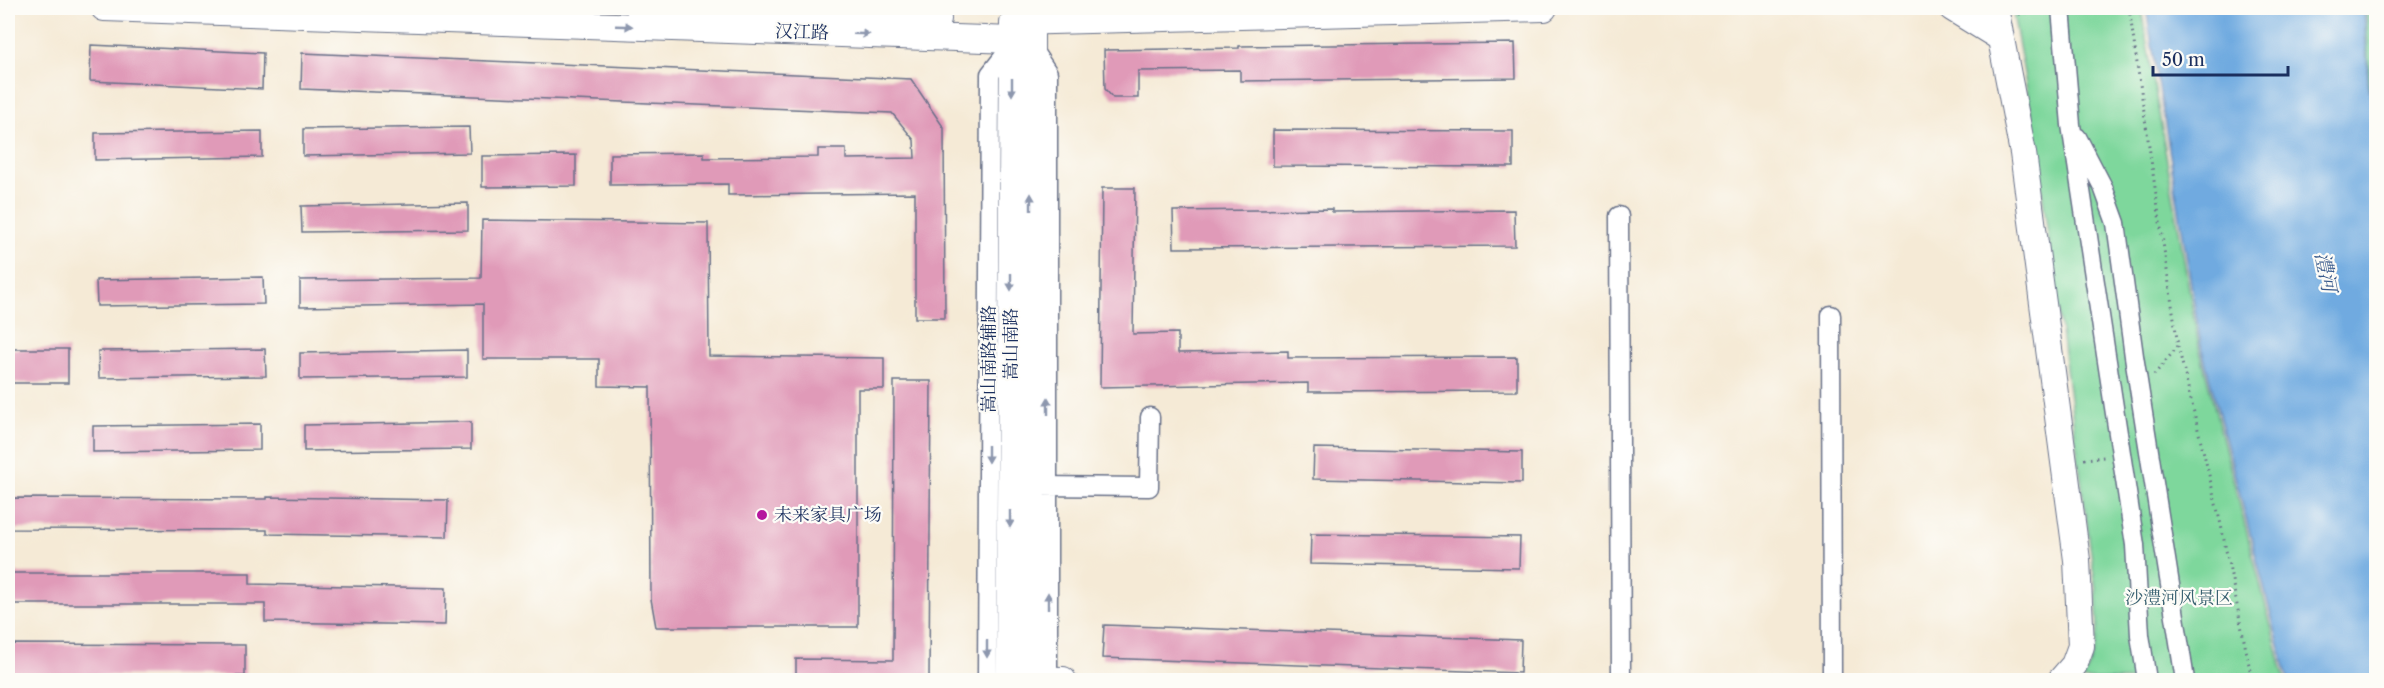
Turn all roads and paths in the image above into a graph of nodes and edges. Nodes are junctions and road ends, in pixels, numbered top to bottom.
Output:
1 (104, 8) edge
2 (639, 8) edge
3 (1544, 8) edge
4 (1952, 8) edge
5 (2051, 8) edge
6 (2061, 8) edge
7 (2129, 8) edge
8 (2374, 8) edge
9 (1997, 21) edge
10 (1020, 27) edge
11 (2376, 62) edge
12 (2071, 125) junction
13 (1619, 216) dead end
14 (1831, 315) dead end
15 (2178, 346) junction
16 (2140, 392) junction
17 (1150, 417) dead end
18 (2121, 456) junction
19 (2064, 461) junction
20 (1030, 486) junction
21 (1024, 680) edge
22 (1063, 681) edge
23 (1621, 681) edge
24 (1832, 681) edge
25 (2061, 681) edge
26 (2147, 681) edge
27 (2185, 681) edge
28 (2252, 681) edge

1 -> 10 street, 汉江路
2 - 10 street, 汉江路
3 - 10 street
4 - 9 street
5 - 9 path
6 - 12 street
7 - 15 path
8 - 11 path
9 - 19 street
10 - 20 street, 嵩山南路
20 -> 10 street
10 -> 21 street, 嵩山南路辅路
12 - 16 street
12 - 18 street
13 - 23 street
14 - 24 street
15 - 16 path
15 - 28 path
16 - 27 street
17 - 20 street
18 - 19 path
18 - 26 street
19 - 25 street
20 - 21 street, 嵩山南路
21 -> 20 street
21 - 22 street

